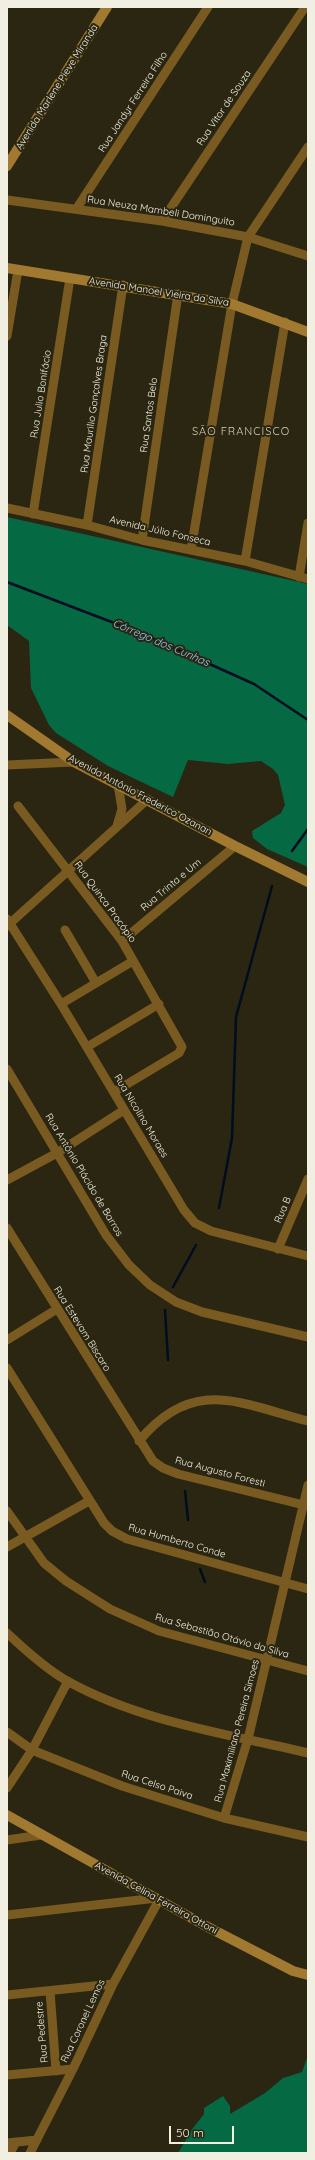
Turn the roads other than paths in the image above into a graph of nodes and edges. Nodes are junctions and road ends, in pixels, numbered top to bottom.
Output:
1 (107, 7) edge
2 (208, 7) edge
3 (305, 7) edge
4 (308, 148) edge
5 (7, 166) edge
6 (7, 200) edge
7 (77, 208) junction
8 (162, 221) junction
9 (248, 237) junction
10 (308, 256) edge
11 (7, 268) edge
12 (18, 270) junction
13 (70, 278) junction
14 (123, 285) junction
15 (178, 294) junction
16 (232, 304) junction
17 (285, 322) junction
18 (308, 332) edge
19 (7, 336) edge
20 (7, 508) edge
21 (33, 514) junction
22 (308, 523) edge
23 (87, 525) junction
24 (142, 540) junction
25 (191, 550) junction
26 (245, 561) junction
27 (304, 578) edge
28 (7, 715) edge
29 (74, 762) junction
30 (7, 765) edge
31 (118, 784) junction
32 (148, 799) junction
33 (18, 806) dead end
34 (115, 829) junction
35 (235, 846) junction
36 (69, 870) junction
37 (308, 882) edge
38 (8, 922) edge
39 (65, 930) dead end
40 (122, 941) junction
41 (133, 960) junction
42 (96, 983) junction
43 (61, 1004) junction
44 (159, 1004) junction
45 (87, 1047) junction
46 (7, 1069) edge
47 (114, 1092) junction
48 (124, 1110) junction
49 (57, 1153) junction
50 (308, 1179) edge
51 (7, 1180) edge
52 (7, 1228) edge
53 (278, 1249) junction
54 (308, 1256) edge
55 (57, 1309) junction
56 (308, 1337) edge
57 (7, 1340) edge
58 (7, 1368) edge
59 (308, 1421) edge
60 (139, 1441) junction
61 (308, 1485) edge
62 (89, 1501) junction
63 (306, 1506) edge
64 (7, 1511) edge
65 (24, 1537) junction
66 (7, 1547) edge
67 (284, 1583) junction
68 (308, 1589) edge
69 (7, 1633) edge
70 (267, 1661) junction
71 (308, 1671) edge
72 (68, 1681) junction
73 (7, 1732) edge
74 (248, 1739) junction
75 (32, 1750) junction
76 (308, 1753) edge
77 (7, 1788) edge
78 (7, 1815) edge
79 (224, 1818) junction
80 (41, 1835) junction
81 (308, 1837) edge
82 (7, 1840) edge
83 (158, 1899) junction
84 (7, 1914) edge
85 (308, 1975) edge
86 (113, 1984) junction
87 (50, 1991) junction
88 (7, 1995) edge
89 (73, 2069) junction
90 (56, 2071) junction
91 (7, 2075) edge
92 (37, 2140) junction
93 (11, 2142) edge
94 (10, 2153) edge
95 (30, 2153) edge

1 - 5 street, Avenida Marlene Pieve Miranda
2 - 7 street, Rua Jandyr Ferreira Filho
3 - 8 street, Rua Vitor de Souza
4 - 9 street
6 - 7 street, Rua Neuza Mambeli Dominguito
7 - 8 street, Rua Neuza Mambeli Dominguito
8 - 9 street, Rua Neuza Mambeli Dominguito
9 - 10 street, Rua Neuza Mambeli Dominguito
9 - 16 street
11 - 12 street, Avenida Manoel Vieira da Silva
12 - 13 street, Avenida Manoel Vieira da Silva
12 - 19 street
13 - 14 street, Avenida Manoel Vieira da Silva
13 - 21 street, Rua Julio Bonifácio
14 - 15 street, Avenida Manoel Vieira da Silva
14 - 23 street, Rua Maurilio Gonçalves Braga
15 - 16 street, Avenida Manoel Vieira da Silva
15 - 24 street, Rua Santos Belo
16 - 17 street, Avenida Manoel Vieira da Silva
16 - 25 street
17 - 18 street, Avenida Manoel Vieira da Silva
17 - 26 street
20 - 21 street, Avenida Júlio Fonseca
21 - 23 street, Avenida Júlio Fonseca
22 - 27 street
23 - 24 street, Avenida Júlio Fonseca
24 - 25 street, Avenida Júlio Fonseca
25 - 26 street, Avenida Júlio Fonseca
26 - 27 street, Avenida Júlio Fonseca
28 - 29 street, Avenida Antônio Frederico Ozanan
29 - 30 street
29 - 31 street, Avenida Antônio Frederico Ozanan
31 - 32 street, Avenida Antônio Frederico Ozanan
31 - 34 street
32 - 34 street
32 - 35 street, Avenida Antônio Frederico Ozanan
33 - 36 street, Rua Quinca Procópio
34 - 36 street
35 - 37 street, Avenida Antônio Frederico Ozanan
35 - 40 street, Rua Trinta e Um
36 - 38 street
36 - 40 street, Rua Quinca Procópio
38 - 43 street, Rua Nicolino Moraes
39 - 42 street
40 - 41 street, Rua Quinca Procópio
41 - 42 street
41 - 44 street, Rua Quinca Procópio
42 - 43 street
43 - 45 street, Rua Nicolino Moraes
44 - 45 street
44 - 47 street, Rua Quinca Procópio
45 - 47 street, Rua Nicolino Moraes
46 - 49 street, Rua Antônio Plácido de Barros
47 - 48 street, Rua Nicolino Moraes
48 - 49 street
48 - 53 street, Rua Nicolino Moraes
49 - 51 street
49 - 56 street, Rua Antônio Plácido de Barros
50 - 53 street, Rua B
52 - 55 street, Rua Estevam Biscaro
53 - 54 street, Rua Nicolino Moraes
55 - 57 street
55 - 60 street, Rua Estevam Biscaro
58 - 62 street, Rua Humberto Conde
59 - 60 street
60 - 63 street, Rua Augusto Foresti
61 - 63 street, Rua Maximiliano Pereira Simoes
62 - 65 street
62 - 67 street, Rua Humberto Conde
63 - 67 street, Rua Maximiliano Pereira Simoes
64 - 65 street, Rua Sebastião Otávio da Silva
65 - 66 street
65 - 70 street, Rua Sebastião Otávio da Silva
67 - 68 street, Rua Humberto Conde
67 - 70 street, Rua Maximiliano Pereira Simoes
69 - 72 street
70 - 71 street, Rua Sebastião Otávio da Silva
70 - 74 street, Rua Maximiliano Pereira Simoes
72 - 74 street
72 - 75 street
73 - 75 street, Rua Celso Paiva
74 - 76 street
74 - 79 street, Rua Maximiliano Pereira Simoes
75 - 77 street
75 - 79 street, Rua Celso Paiva
78 - 80 street, Avenida Celina Ferreira Ottoni
79 - 81 street, Rua Celso Paiva
80 - 82 street
80 - 83 street, Avenida Celina Ferreira Ottoni
83 - 84 street
83 - 85 street, Avenida Celina Ferreira Ottoni
83 - 86 street, Rua Coronel Lemos
86 - 87 street
86 - 89 street, Rua Coronel Lemos
87 - 88 street
87 - 90 street, Rua Pedestre
89 - 90 street
89 - 92 street, Rua Coronel Lemos
90 - 91 street
92 - 93 street
92 - 95 street, Rua Coronel Lemos
93 - 94 street

